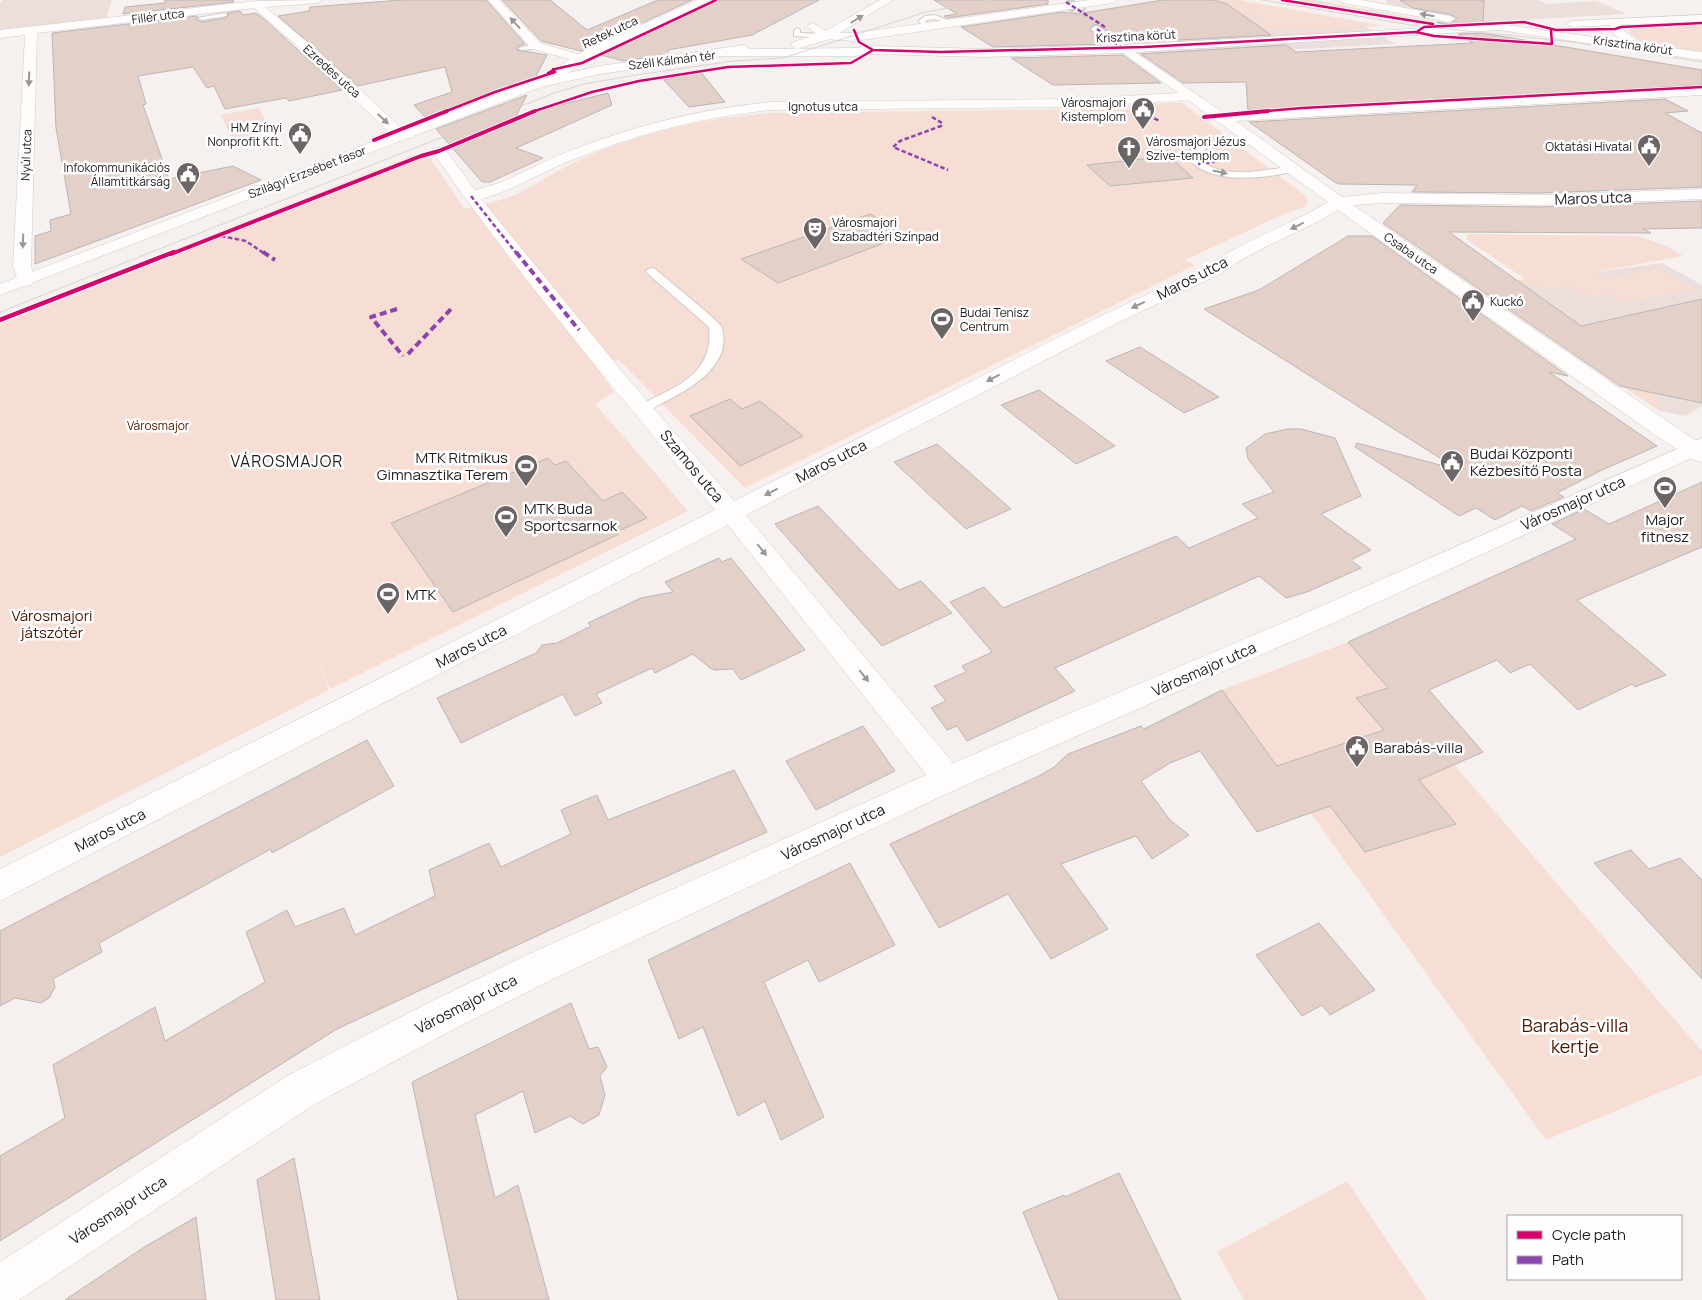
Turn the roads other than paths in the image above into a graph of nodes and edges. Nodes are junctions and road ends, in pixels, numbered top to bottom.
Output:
1 (317, 0) edge
2 (493, 0) edge
3 (706, 0) edge
4 (888, 0) edge
5 (1112, 0) edge
6 (1351, 1) edge
7 (258, 4) junction
8 (1083, 13) tunnel mouth
9 (224, 15) dead end
10 (201, 18) dead end
11 (1702, 18) edge
12 (1615, 22) junction
13 (1499, 27) junction
14 (31, 30) junction
15 (893, 31) junction
16 (1416, 32) junction
17 (0, 34) edge
18 (783, 36) dead end
19 (826, 36) junction
20 (800, 37) junction
21 (769, 41) dead end
22 (536, 46) junction
23 (1636, 46) junction
24 (522, 48) dead end
25 (837, 49) junction
26 (1122, 49) junction
27 (872, 50) junction
28 (743, 52) junction
29 (725, 53) junction
30 (1702, 56) edge
31 (578, 59) junction
32 (1702, 60) edge
33 (1702, 64) edge
34 (618, 67) junction
35 (558, 79) junction
36 (1702, 91) edge
37 (1190, 96) junction
38 (1222, 118) junction
39 (409, 134) junction
40 (1254, 140) junction
41 (439, 151) dead end
42 (1294, 169) junction
43 (1702, 194) edge
44 (471, 196) junction
45 (1339, 202) junction
46 (662, 268) dead end
47 (25, 281) junction
48 (0, 290) edge
49 (644, 408) junction
50 (1699, 450) edge
51 (731, 512) junction
52 (948, 779) junction
53 (0, 886) edge
54 (0, 1287) edge

1 - 7 street, Fillér utca
22 -> 2 street
3 - 31 street, Retek utca
19 -> 4 street, Széll Kálmán tér
5 - 15 street
13 -> 6 street
7 - 14 street, Fillér utca
7 -> 39 street, Ezredes utca
8 - 26 street, Csaba utca
9 - 10 lane
11 - 12 street
12 - 13 street
12 - 23 street
13 - 16 street, Krisztina körút
13 - 23 street, Krisztina körút
13 - 32 lane
14 - 17 street, Fillér utca
14 -> 47 street, Nyúl utca
15 - 19 street
15 - 27 street
16 - 26 street, Krisztina körút
16 - 33 street, Krisztina körút
18 - 20 street
19 - 20 street, Széll Kálmán tér
19 - 20 street
19 - 25 street
20 - 25 street, Széll Kálmán tér
20 - 28 street, Széll Kálmán tér
20 - 29 street, Széll Kálmán tér
21 - 29 street
22 - 24 lane
22 - 31 street
23 - 30 street, Krisztina körút
25 - 27 street, Krisztina körút
25 - 28 street, Széll Kálmán tér
26 - 27 street, Krisztina körút
26 - 37 street, Csaba utca
28 - 29 street, Széll Kálmán tér
29 - 34 street, Széll Kálmán tér
31 - 34 street
31 - 35 street, Retek utca
34 - 35 street, Szilágyi Erzsébet fasor
35 - 39 street, Szilágyi Erzsébet fasor
36 - 38 street
37 - 38 street, Csaba utca
37 - 44 street, Ignotus utca
38 - 40 street, Csaba utca
39 - 47 street, Szilágyi Erzsébet fasor
40 - 42 street, Csaba utca
40 -> 42 lane
41 - 44 street, Szamos utca
42 - 45 street, Csaba utca
43 - 45 street, Maros utca
44 - 49 street, Szamos utca
45 - 50 street, Csaba utca
45 -> 51 street, Maros utca
46 - 49 lane
47 - 48 street, Szilágyi Erzsébet fasor
49 - 51 street, Szamos utca
50 - 52 street, Városmajor utca
51 -> 52 street, Szamos utca
51 - 53 street, Maros utca
52 - 54 street, Városmajor utca

